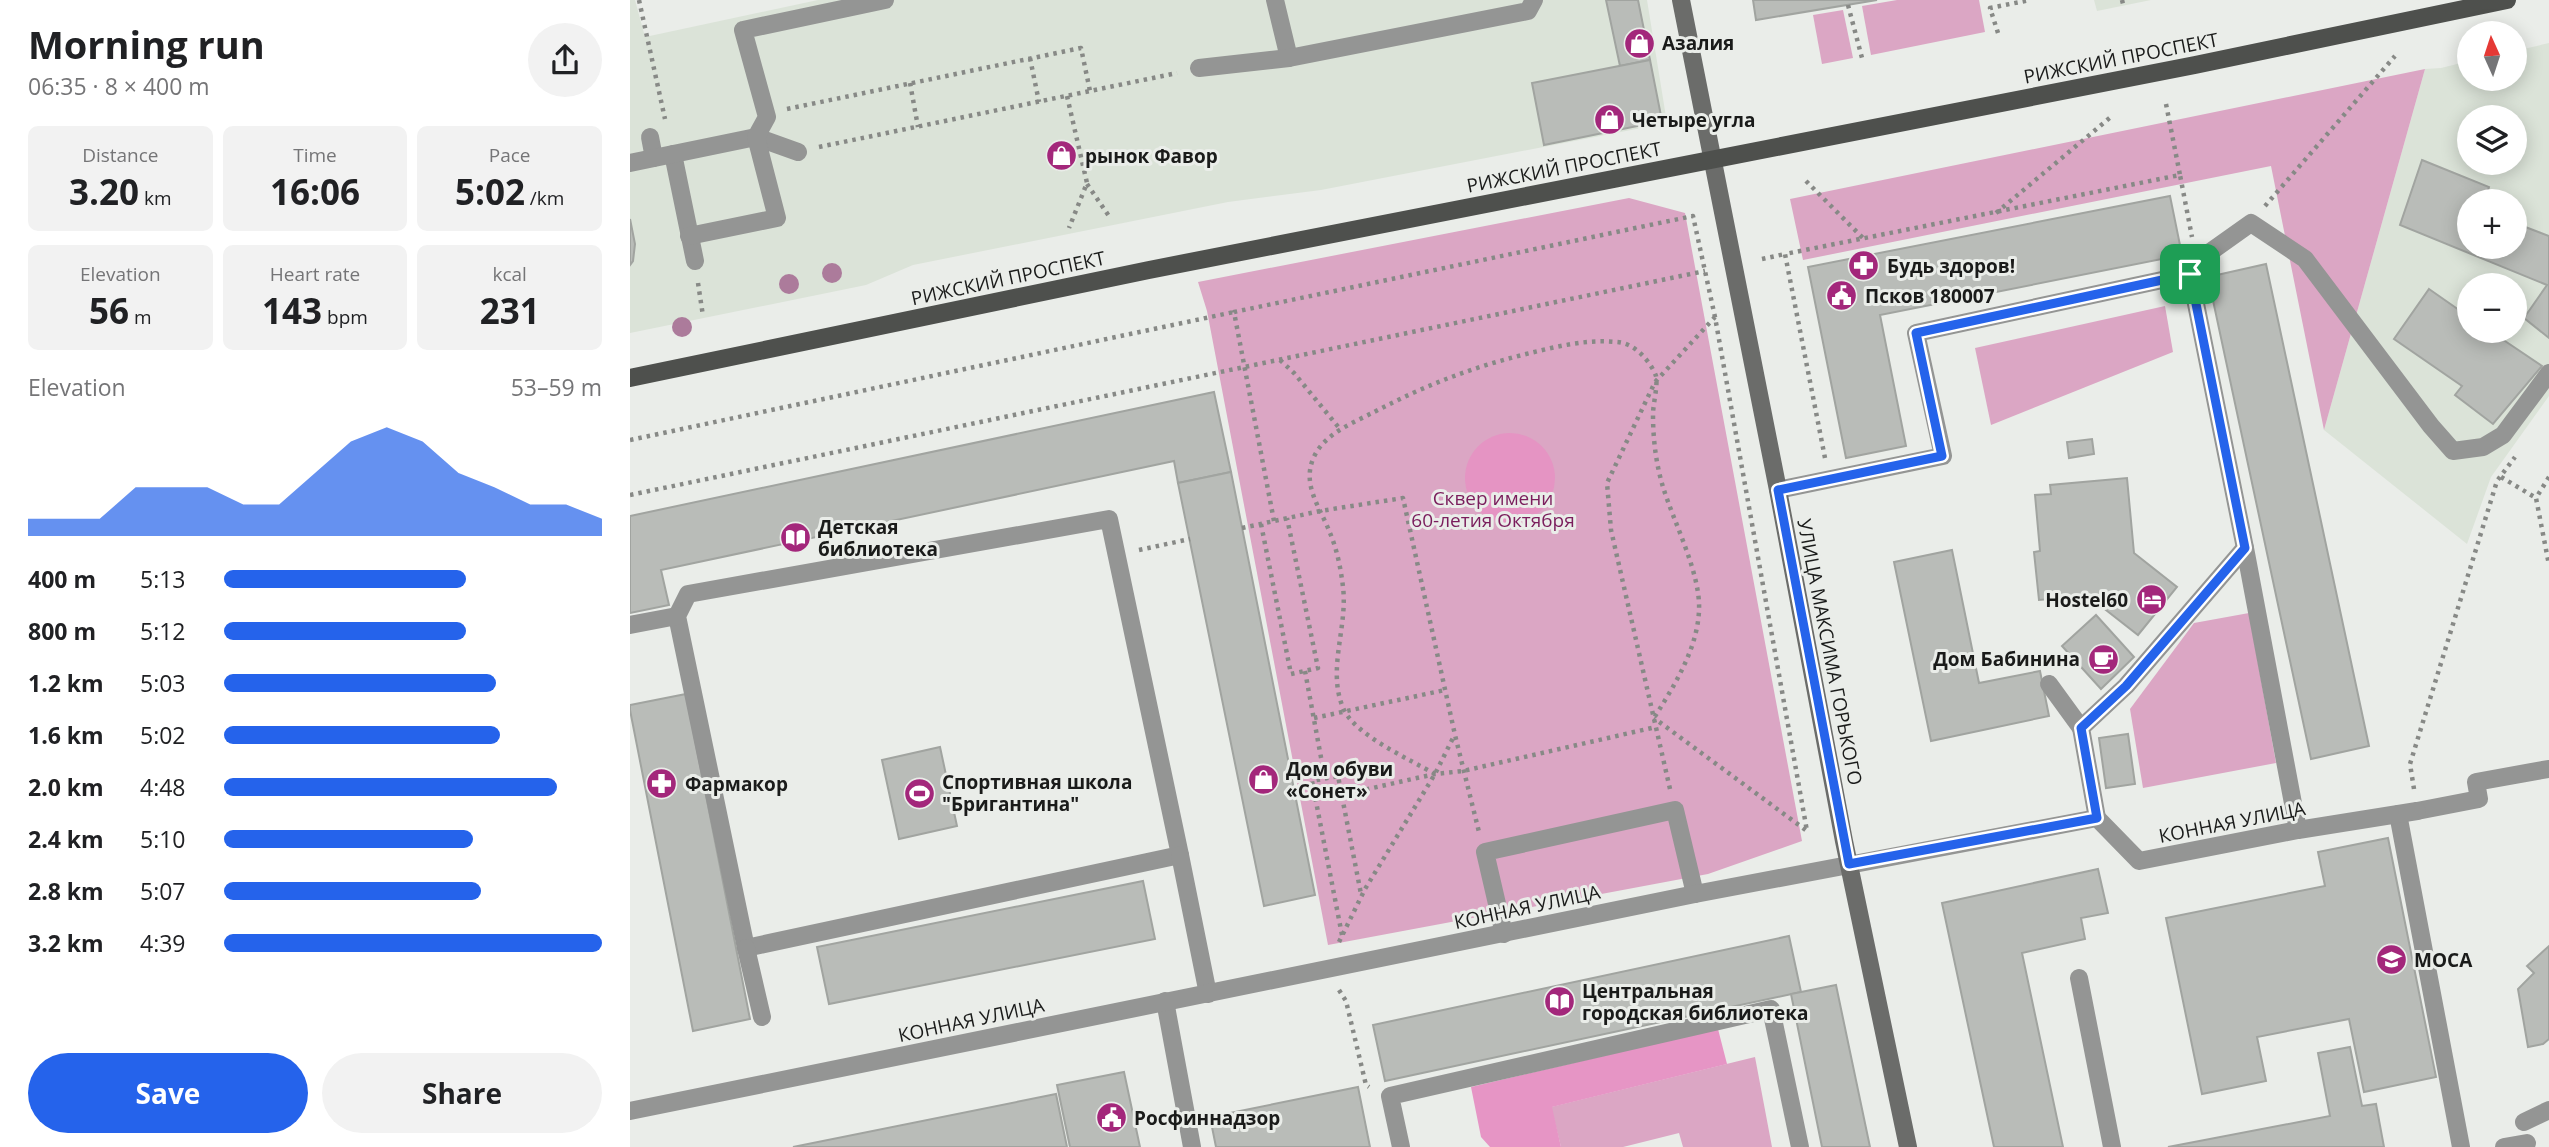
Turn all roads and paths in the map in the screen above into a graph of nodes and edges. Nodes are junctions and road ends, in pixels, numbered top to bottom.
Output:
1 (639, 0) edge
2 (885, 0) edge
3 (1275, 0) edge
4 (1534, 0) edge
5 (1681, 0) edge
6 (2030, 0) edge
7 (2507, 0) edge
8 (1848, 5) dead end
9 (1998, 33) dead end
10 (2395, 55) dead end
11 (1030, 58) junction
12 (1289, 58) junction
13 (1862, 58) dead end
14 (1199, 68) joint
15 (910, 83) junction
16 (1090, 91) junction
17 (1067, 96) junction
18 (1039, 102) junction
19 (2165, 104) dead end
20 (2112, 116) dead end
21 (767, 117) junction
22 (918, 127) junction
23 (650, 137) dead end
24 (756, 137) junction
25 (798, 152) joint
26 (673, 154) junction
27 (654, 158) junction
28 (1712, 159) junction
29 (630, 163) edge
30 (2180, 175) junction
31 (1806, 181) dead end
32 (1087, 183) junction
33 (1996, 213) junction
34 (1111, 219) dead end
35 (2251, 223) junction
36 (1069, 228) dead end
37 (689, 236) junction
38 (1864, 239) junction
39 (1785, 254) junction
40 (1762, 259) dead end
41 (695, 261) joint
42 (2193, 268) junction
43 (1705, 271) junction
44 (1234, 312) junction
45 (703, 316) dead end
46 (1715, 317) junction
47 (1279, 360) junction
48 (1244, 367) junction
49 (2549, 373) edge
50 (630, 378) edge
51 (1655, 382) junction
52 (1340, 429) junction
53 (630, 440) edge
54 (2517, 455) dead end
55 (2501, 477) junction
56 (2549, 477) edge
57 (1830, 479) junction
58 (1778, 490) junction
59 (630, 495) edge
60 (2536, 498) junction
61 (1320, 511) junction
62 (1287, 518) junction
63 (1274, 521) junction
64 (1261, 524) junction
65 (1242, 528) dead end
66 (1190, 539) dead end
67 (2245, 548) junction
68 (1118, 555) junction
69 (2549, 565) edge
70 (677, 616) junction
71 (630, 625) edge
72 (1305, 671) junction
73 (2049, 684) dead end
74 (1445, 691) junction
75 (1345, 712) junction
76 (1314, 718) junction
77 (1654, 718) junction
78 (1656, 727) junction
79 (2081, 728) junction
80 (1455, 735) junction
81 (2548, 769) edge
82 (1463, 771) junction
83 (1435, 775) junction
84 (1325, 779) junction
85 (1669, 783) dead end
86 (1342, 795) junction
87 (2417, 811) junction
88 (2398, 814) junction
89 (2097, 818) junction
90 (2298, 830) junction
91 (1485, 852) junction
92 (1180, 855) junction
93 (1849, 864) junction
94 (1695, 894) junction
95 (1361, 895) junction
96 (1504, 934) junction
97 (1343, 936) junction
98 (746, 948) junction
99 (1327, 970) junction
100 (2078, 978) dead end
101 (1208, 994) junction
102 (1165, 1001) junction
103 (762, 1017) dead end
104 (1390, 1096) junction
105 (2549, 1110) edge
106 (630, 1111) edge
107 (2524, 1122) dead end
108 (2527, 1143) dead end
109 (1192, 1147) edge
110 (1401, 1147) edge
111 (1800, 1147) edge
112 (1908, 1147) edge
113 (2112, 1147) edge
114 (2460, 1147) edge
115 (2504, 1147) edge

1 - 26 path
2 - 21 street
3 - 12 street
4 - 12 street
5 - 28 main road, УЛИЦА МАКСИМА ГОРЬКОГО
6 - 9 path
7 - 28 main road, РИЖСКИЙ ПРОСПЕКТ
8 - 13 path
10 - 35 path
11 - 15 path
11 - 16 path
11 - 18 path
12 - 14 street
14 - 16 path
15 - 21 path
15 - 22 path
16 - 17 path
17 - 18 path
17 - 32 path
18 - 22 path
19 - 30 path
20 - 33 path
21 - 24 street
22 - 25 path
23 - 27 street
24 - 25 street
24 - 26 street
24 - 37 street
26 - 27 street
26 - 37 street
27 - 29 street
28 - 50 main road, РИЖСКИЙ ПРОСПЕКТ
28 - 58 main road, УЛИЦА МАКСИМА ГОРЬКОГО
30 - 33 path
30 - 42 path
31 - 38 path
32 - 34 path
32 - 36 path
33 - 38 path
35 - 42 street
35 - 49 street
37 - 41 street
38 - 39 path
39 - 40 path
39 - 57 path
41 - 45 path
42 - 57 street
42 - 67 street
43 - 44 path
43 - 46 path
43 - 47 path
44 - 48 path
44 - 53 path
46 - 51 path
46 - 77 path
47 - 48 path
47 - 52 path
48 - 59 path
48 - 63 path
51 - 52 path
51 - 77 path
51 - 77 path
52 - 61 path
54 - 55 path
55 - 60 path
55 - 87 path
56 - 60 path
57 - 58 street
58 - 93 main road, УЛИЦА МАКСИМА ГОРЬКОГО
60 - 69 path
61 - 62 path
61 - 74 path
61 - 75 path
62 - 63 path
62 - 72 path
63 - 64 path
64 - 65 path
64 - 72 path
66 - 68 path
67 - 79 street
67 - 90 street
68 - 70 street
68 - 92 street
70 - 71 street
70 - 98 street
72 - 76 path
73 - 79 street
74 - 75 path
74 - 80 path
75 - 76 path
75 - 83 path
76 - 84 path
77 - 78 path
78 - 82 path
78 - 85 path
79 - 89 street
80 - 82 path
80 - 83 path
81 - 87 street, КОННАЯ УЛИЦА
82 - 83 path
82 - 91 path
83 - 86 path
83 - 95 path
84 - 86 path
84 - 97 path
86 - 95 path
87 - 88 street, КОННАЯ УЛИЦА
88 - 90 street, КОННАЯ УЛИЦА
88 - 114 street
89 - 90 street, КОННАЯ УЛИЦА
89 - 93 street, КОННАЯ УЛИЦА
91 - 94 street
91 - 96 street
92 - 98 street
92 - 101 street
93 - 94 street, КОННАЯ УЛИЦА
93 - 112 main road, УЛИЦА МАКСИМА ГОРЬКОГО
94 - 96 street, КОННАЯ УЛИЦА
95 - 97 path
96 - 99 street, КОННАЯ УЛИЦА
97 - 99 path
98 - 103 street
99 - 101 street, КОННАЯ УЛИЦА
99 - 104 path
100 - 113 street
101 - 102 street, КОННАЯ УЛИЦА
102 - 106 street, КОННАЯ УЛИЦА
102 - 109 street
104 - 110 street
104 - 111 street
105 - 107 street
108 - 115 street

